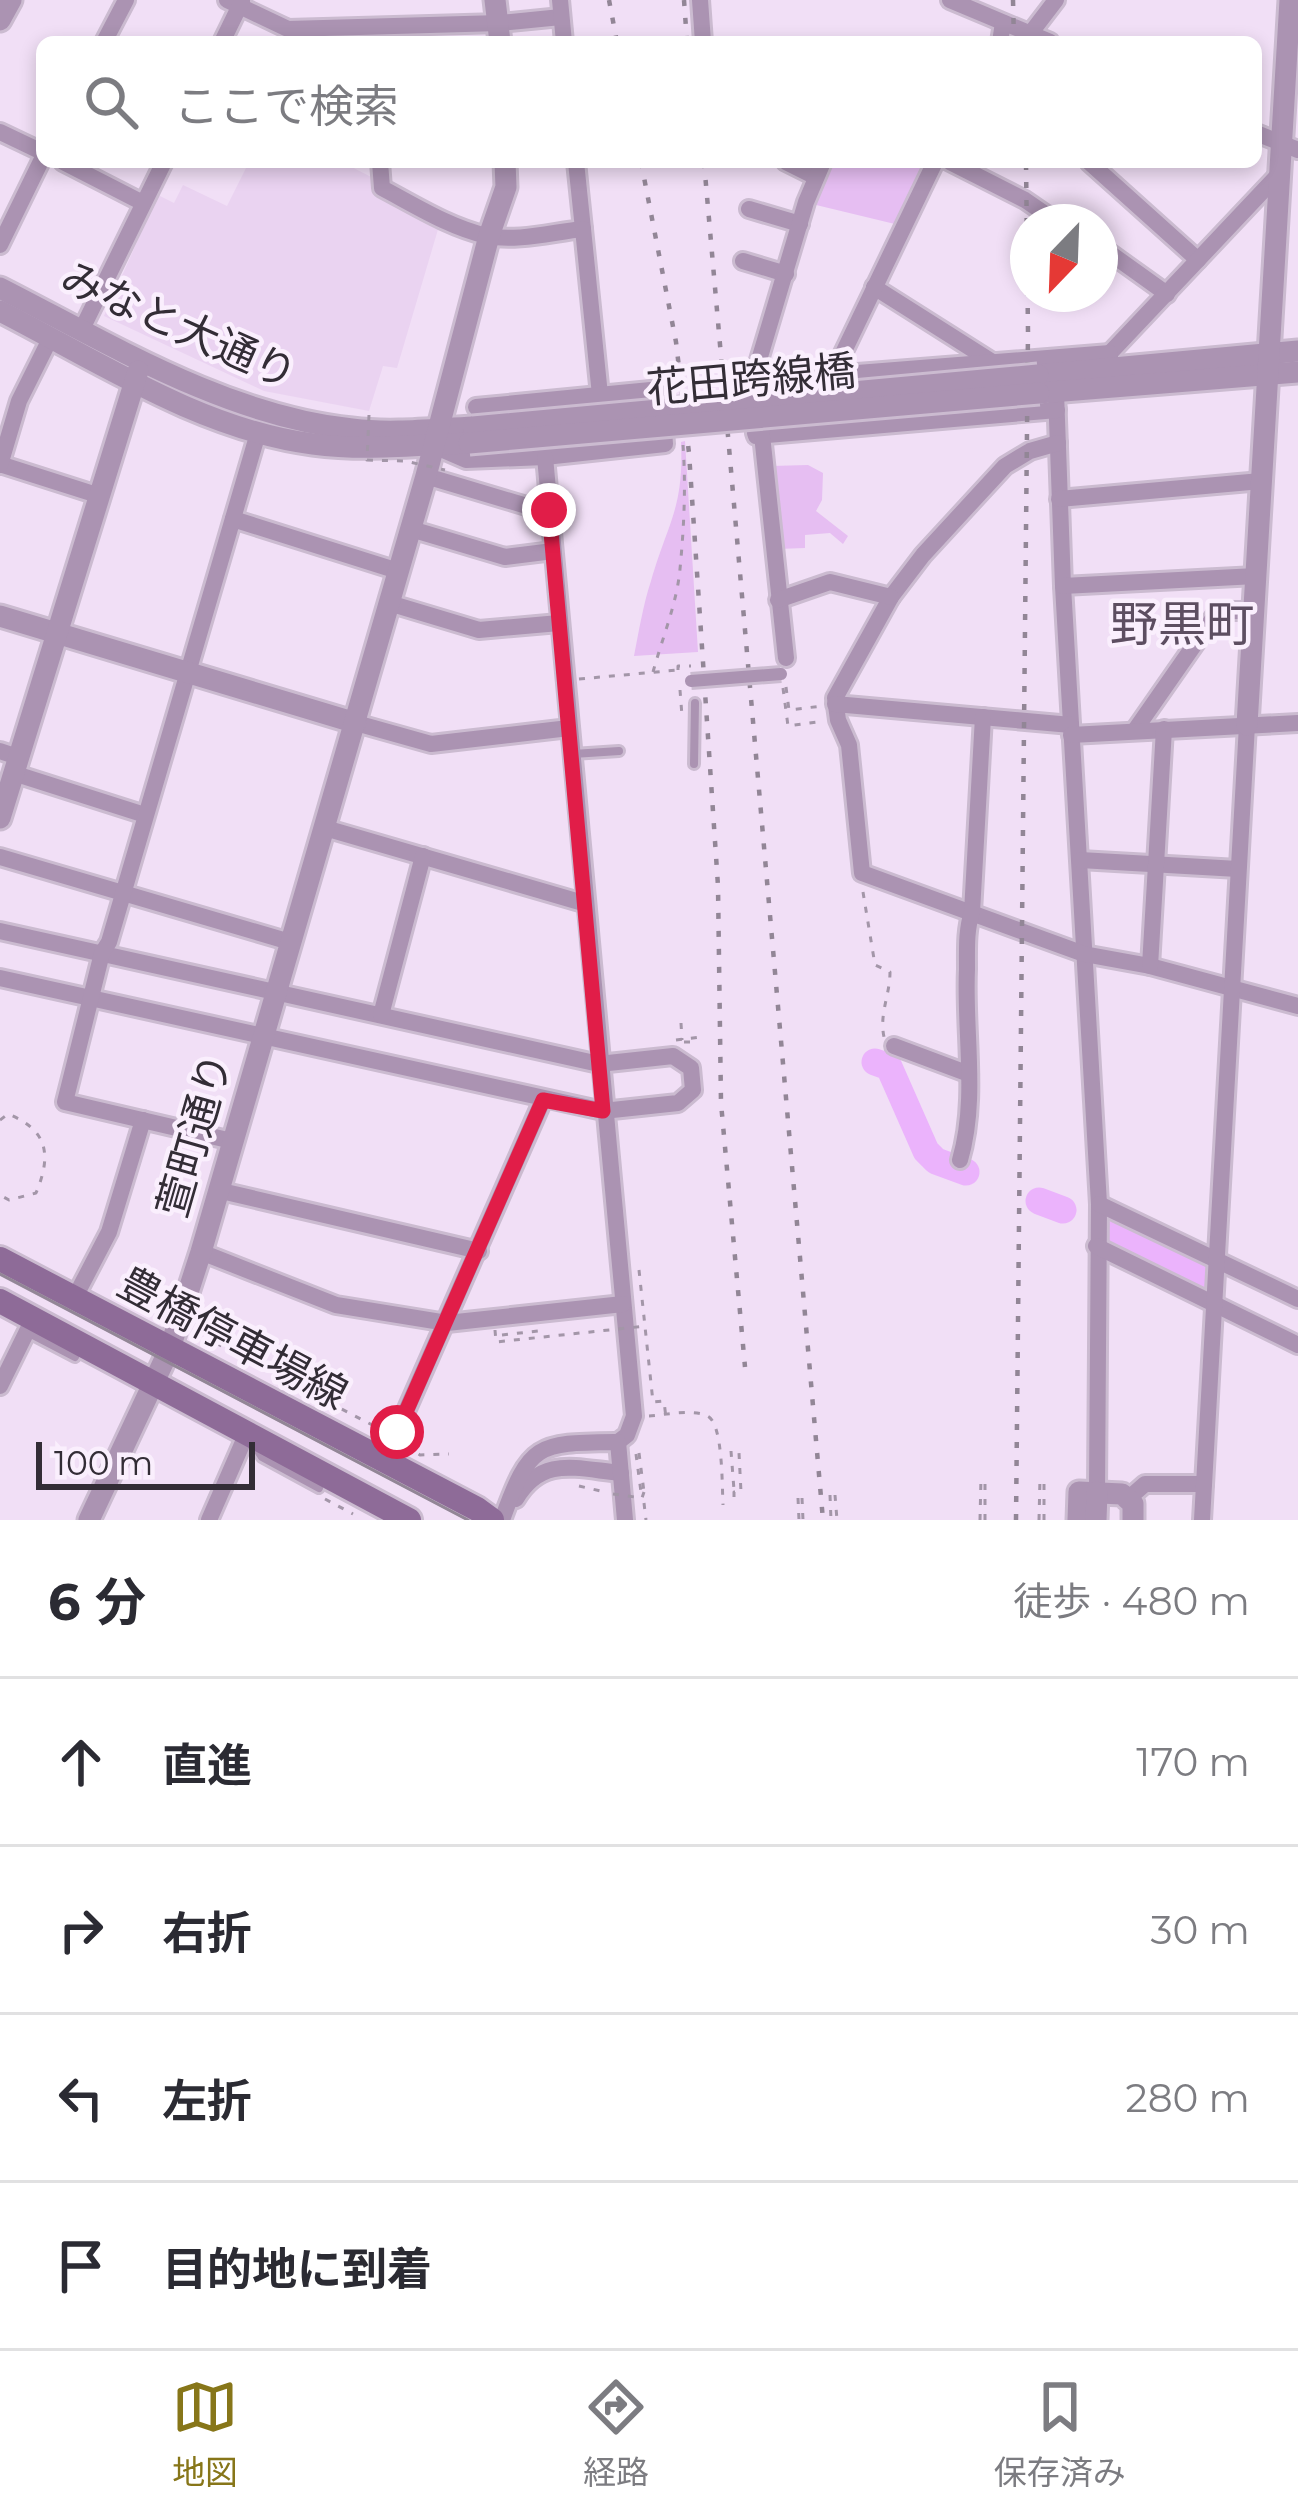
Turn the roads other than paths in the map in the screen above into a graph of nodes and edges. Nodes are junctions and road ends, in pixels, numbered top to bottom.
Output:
1 (11, 0) edge
2 (126, 0) edge
3 (495, 0) edge
4 (700, 0) edge
5 (950, 0) edge
6 (1056, 0) edge
7 (1290, 0) edge
8 (236, 2) edge
9 (978, 6) edge
10 (561, 8) edge
11 (0, 20) edge
12 (500, 33) edge
13 (1002, 33) edge
14 (370, 34) edge
15 (1030, 34) junction
16 (107, 36) edge
17 (224, 36) edge
18 (703, 36) edge
19 (1035, 36) edge
20 (0, 132) edge
21 (1262, 135) edge
22 (1294, 147) edge
23 (36, 152) edge
24 (36, 168) edge
25 (74, 168) edge
26 (161, 168) edge
27 (380, 168) edge
28 (505, 168) edge
29 (577, 168) edge
30 (932, 168) edge
31 (962, 168) edge
32 (1096, 168) edge
33 (819, 170) edge
34 (1280, 173) junction
35 (143, 203) junction
36 (1030, 204) edge
37 (749, 209) dead end
38 (800, 224) junction
39 (583, 229) junction
40 (489, 236) junction
41 (0, 245) edge
42 (1118, 259) edge
43 (1198, 260) junction
44 (743, 261) dead end
45 (786, 274) junction
46 (874, 287) junction
47 (0, 288) edge
48 (1167, 294) junction
49 (0, 311) edge
50 (82, 329) junction
51 (51, 337) junction
52 (1298, 351) edge
53 (1110, 361) junction
54 (994, 363) junction
55 (1269, 363) junction
56 (138, 370) junction
57 (1298, 372) edge
58 (832, 376) junction
59 (1047, 393) junction
60 (600, 395) junction
61 (473, 426) junction
62 (258, 433) junction
63 (434, 438) junction
64 (1058, 443) junction
65 (544, 457) junction
66 (0, 465) edge
67 (435, 473) junction
68 (1261, 482) junction
69 (97, 495) junction
70 (1059, 499) junction
71 (550, 513) junction
72 (233, 519) junction
73 (411, 529) junction
74 (553, 551) junction
75 (398, 571) junction
76 (1256, 576) junction
77 (1063, 586) junction
78 (892, 597) junction
79 (778, 600) junction
80 (389, 603) junction
81 (1254, 611) junction
82 (0, 616) edge
83 (559, 623) junction
84 (57, 633) junction
85 (783, 666) joint
86 (188, 672) junction
87 (687, 676) road end
88 (695, 703) dead end
89 (835, 704) junction
90 (983, 717) junction
91 (356, 723) junction
92 (1298, 723) edge
93 (1247, 725) junction
94 (569, 728) junction
95 (1164, 729) junction
96 (1071, 730) junction
97 (1135, 730) junction
98 (619, 751) dead end
99 (572, 754) junction
100 (10, 760) edge
101 (694, 764) dead end
102 (145, 815) junction
103 (0, 818) edge
104 (325, 828) junction
105 (423, 856) junction
106 (0, 857) edge
107 (1080, 860) junction
108 (1157, 865) junction
109 (1238, 869) junction
110 (123, 893) junction
111 (583, 903) junction
112 (973, 912) junction
113 (0, 931) edge
114 (290, 942) junction
115 (102, 952) junction
116 (1084, 954) junction
117 (1150, 966) junction
118 (0, 978) edge
119 (1231, 987) junction
120 (275, 992) junction
121 (91, 997) junction
122 (1298, 1006) edge
123 (381, 1015) junction
124 (262, 1037) junction
125 (894, 1046) road end
126 (599, 1064) junction
127 (969, 1074) junction
128 (543, 1100) junction
129 (603, 1111) junction
130 (143, 1120) junction
131 (232, 1141) junction
132 (960, 1160) dead end
133 (218, 1190) junction
134 (1100, 1204) junction
135 (1096, 1246) junction
136 (479, 1250) junction
137 (201, 1252) junction
138 (0, 1259) edge
139 (1216, 1260) junction
140 (74, 1299) junction
141 (1298, 1299) edge
142 (0, 1301) edge
143 (623, 1304) junction
144 (1214, 1305) junction
145 (447, 1323) junction
146 (30, 1325) junction
147 (1298, 1345) edge
148 (170, 1348) junction
149 (75, 1357) dead end
150 (153, 1384) junction
151 (0, 1386) edge
152 (265, 1388) junction
153 (355, 1432) dead end
154 (247, 1433) junction
155 (618, 1442) junction
156 (384, 1461) junction
157 (621, 1473) junction
158 (1204, 1484) junction
159 (319, 1488) dead end
160 (1097, 1492) junction
161 (365, 1508) edge
162 (1131, 1509) edge
163 (89, 1520) edge
164 (209, 1520) edge
165 (409, 1520) edge
166 (492, 1520) edge
167 (503, 1520) edge
168 (625, 1520) edge
169 (1078, 1520) edge
170 (1096, 1520) edge
171 (1202, 1520) edge

1 - 11 street
2 - 16 street
3 - 12 street
4 - 18 street
5 - 9 street
6 - 15 street
7 - 22 street
8 - 14 street
8 - 17 street
9 - 13 street
10 - 12 street
12 - 14 street
13 - 15 street
15 - 19 street
20 - 23 street
21 - 22 street
22 - 34 street
24 - 41 street
25 - 35 street
26 - 35 street
27 - 40 street
28 - 40 street, 萱町通り
29 - 39 street
30 - 46 street
31 - 36 street
32 - 43 street
33 - 38 street
34 - 43 street
34 - 55 street
35 - 50 street
37 - 38 street
38 - 45 street
39 - 40 street
39 - 60 street
40 - 63 street, 萱町通り
42 - 48 street
43 - 48 street
44 - 45 street
45 - 58 street
46 - 54 street
46 - 58 street
47 - 50 street, みなと大通り
48 - 53 street
49 - 51 street, みなと大通り
50 - 56 street, みなと大通り
51 - 56 street, みなと大通り
51 - 66 street
52 - 55 street
53 - 54 street
53 - 55 street
53 - 59 street
54 - 58 street
55 - 57 street
55 - 59 street
55 - 68 street
56 - 62 street, みなと大通り
56 - 63 street, みなと大通り
56 - 69 street
59 - 61 street, 花田跨線橋, bridge
59 - 64 street
59 - 79 street
60 - 61 street
60 - 65 street
61 - 63 street, みなと大通り
62 - 63 street, みなと大通り
62 - 72 street
63 - 65 street
63 - 67 street, 萱町通り
64 - 70 street
64 - 78 street
65 - 71 street
66 - 69 street
67 - 71 street
67 - 73 street, 萱町通り
68 - 70 street
68 - 76 street
69 - 84 street
70 - 77 street
71 - 74 street
72 - 75 street
72 - 86 street
73 - 74 street
73 - 75 street, 萱町通り
74 - 83 street
75 - 80 street, 萱町通り
76 - 77 street
76 - 81 street
77 - 96 street
78 - 79 street
78 - 89 street
79 - 85 street
80 - 83 street
80 - 91 street, 萱町通り
81 - 93 street
81 - 97 street
82 - 84 street
83 - 94 street
84 - 86 street
84 - 100 street
85 - 87 street, bridge
86 - 91 street
86 - 102 street
88 - 101 lane
89 - 90 street
89 - 112 street
90 - 96 street
90 - 112 street
91 - 94 street
91 - 104 street, 萱町通り
92 - 93 street
93 - 95 street
93 - 109 street
94 - 99 street
95 - 97 street
95 - 108 street
96 - 97 street
96 - 107 street
98 - 99 lane
99 - 111 street
100 - 102 street
100 - 103 street
102 - 110 street
104 - 105 street
104 - 114 street, 萱町通り
105 - 111 street
105 - 123 street
106 - 110 street
107 - 108 street
107 - 116 street
108 - 109 street
108 - 117 street
109 - 119 street
110 - 114 street
110 - 115 street
111 - 126 street
112 - 116 street
112 - 127 street
113 - 115 street
114 - 120 street, 萱町通り
115 - 120 street
115 - 121 street
116 - 117 street
116 - 134 street
117 - 119 street
118 - 121 street
119 - 122 street
119 - 139 street
120 - 123 street
120 - 124 street, 萱町通り
121 - 124 street
121 - 130 street
123 - 126 street
124 - 128 street
124 - 131 street, 萱町通り
125 - 127 street
126 - 129 street
126 - 129 street
127 - 132 street
128 - 129 street
128 - 136 street
129 - 143 street
130 - 131 street
130 - 140 street
131 - 133 street, 萱町通り
133 - 136 street
133 - 137 street, 萱町通り
134 - 135 street
134 - 139 street
135 - 144 street
135 - 160 street
136 - 145 street
137 - 145 street
137 - 148 street, 萱町通り
138 - 140 main road, 豊橋停車場線
139 - 141 street
139 - 144 street
140 - 148 main road, 豊橋停車場線
142 - 146 main road, 豊橋停車場線
143 - 145 street
143 - 155 street
144 - 147 street
144 - 158 street
145 - 156 street
146 - 149 lane
146 - 150 main road, 豊橋停車場線
146 - 151 street
148 - 150 street, 萱町通り
148 - 152 main road, 豊橋停車場線
150 - 154 main road, 豊橋停車場線
150 - 163 street, 萱町通り
152 - 153 lane
152 - 156 main road, 豊橋停車場線
154 - 159 lane
154 - 161 main road, 豊橋停車場線
154 - 164 street
155 - 157 street
155 - 167 street
156 - 166 main road, 豊橋停車場線
157 - 167 street
157 - 168 street
158 - 162 street
158 - 171 street
160 - 162 street
160 - 169 street
160 - 170 street
161 - 165 main road, 豊橋停車場線

